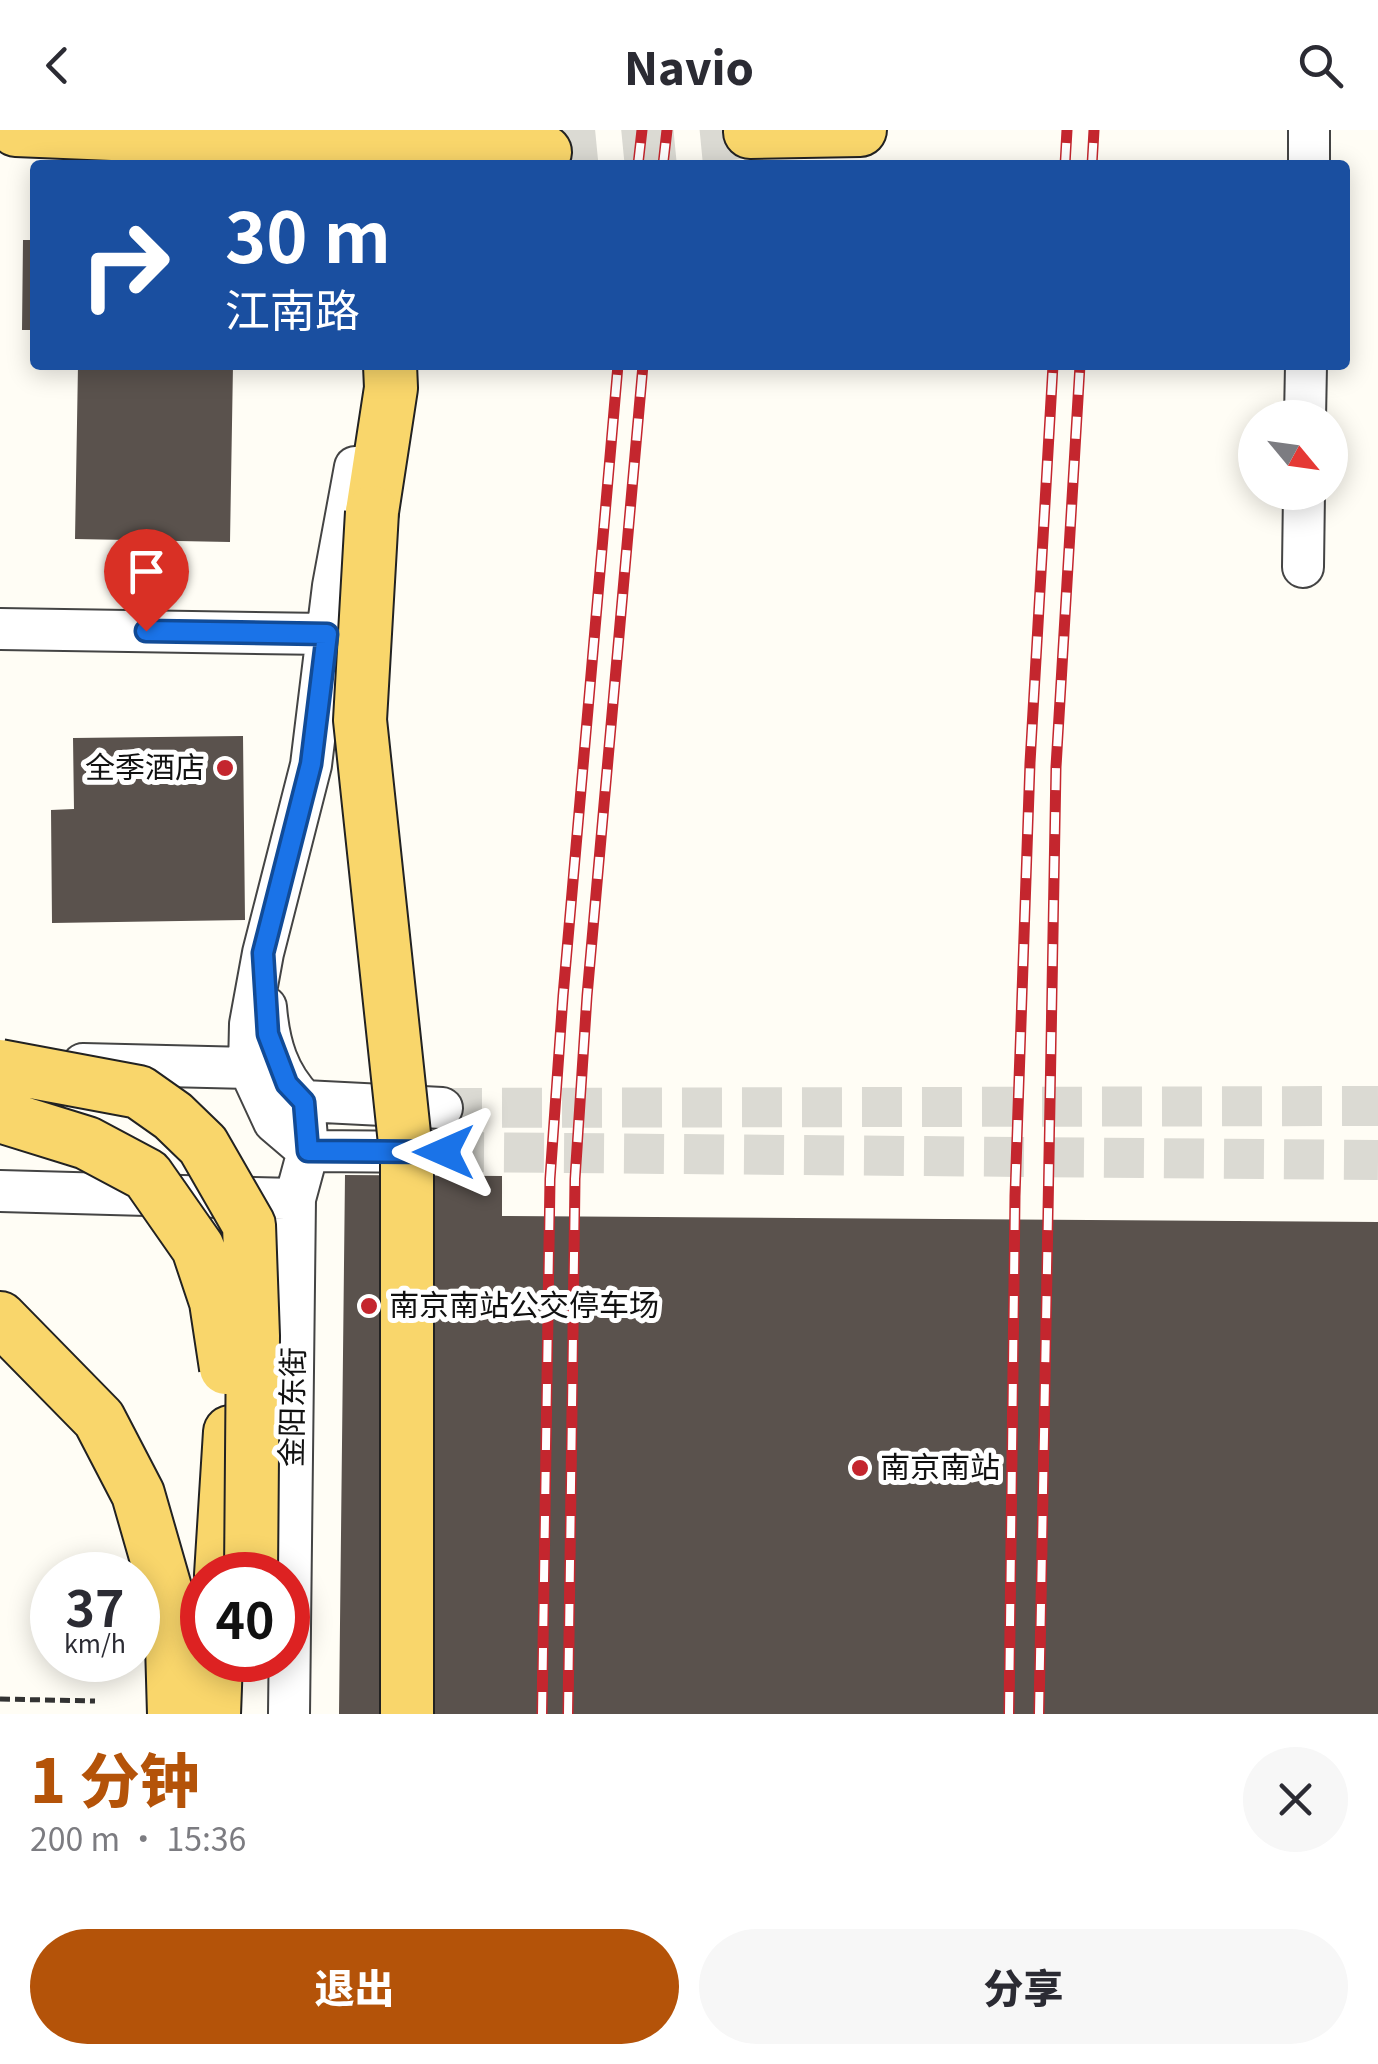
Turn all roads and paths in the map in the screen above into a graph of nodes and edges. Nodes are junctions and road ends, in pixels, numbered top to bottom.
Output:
1 (16, 130) edge
2 (860, 130) edge
3 (1309, 130) edge
4 (750, 132) edge
5 (416, 147) edge
6 (545, 152) tunnel mouth
7 (1309, 160) edge
8 (373, 370) edge
9 (390, 370) edge
10 (1306, 370) edge
11 (1305, 400) edge
12 (1304, 510) edge
13 (1303, 567) dead end
14 (0, 628) edge
15 (327, 634) junction
16 (263, 1061) junction
17 (0, 1064) edge
18 (304, 1102) junction
19 (442, 1108) tunnel mouth
20 (0, 1116) edge
21 (308, 1151) junction
22 (444, 1152) tunnel mouth
23 (0, 1191) edge
24 (295, 1199) junction
25 (0, 1318) edge
26 (222, 1552) edge
27 (251, 1552) edge
28 (215, 1682) edge
29 (250, 1682) edge
30 (0, 1699) edge
31 (95, 1701) dead end
32 (174, 1714) edge
33 (214, 1714) edge
34 (250, 1714) edge
35 (289, 1714) edge
36 (407, 1714) edge

1 - 5 main road
2 - 4 main road
3 - 7 street
5 - 6 main road
8 - 15 street
9 - 36 main road, bridge
10 - 11 street
12 - 13 street
14 - 15 street
15 - 16 street
16 - 17 street
16 - 18 street
16 - 21 street
17 - 27 main road, bridge
18 - 19 street
18 - 21 street, 金阳东街
20 - 26 main road, bridge
21 - 22 street
21 - 24 street, 金阳东街
23 - 24 street
24 - 35 street, 金阳东街
25 - 32 main road
28 - 33 main road
29 - 34 main road
30 - 31 path

